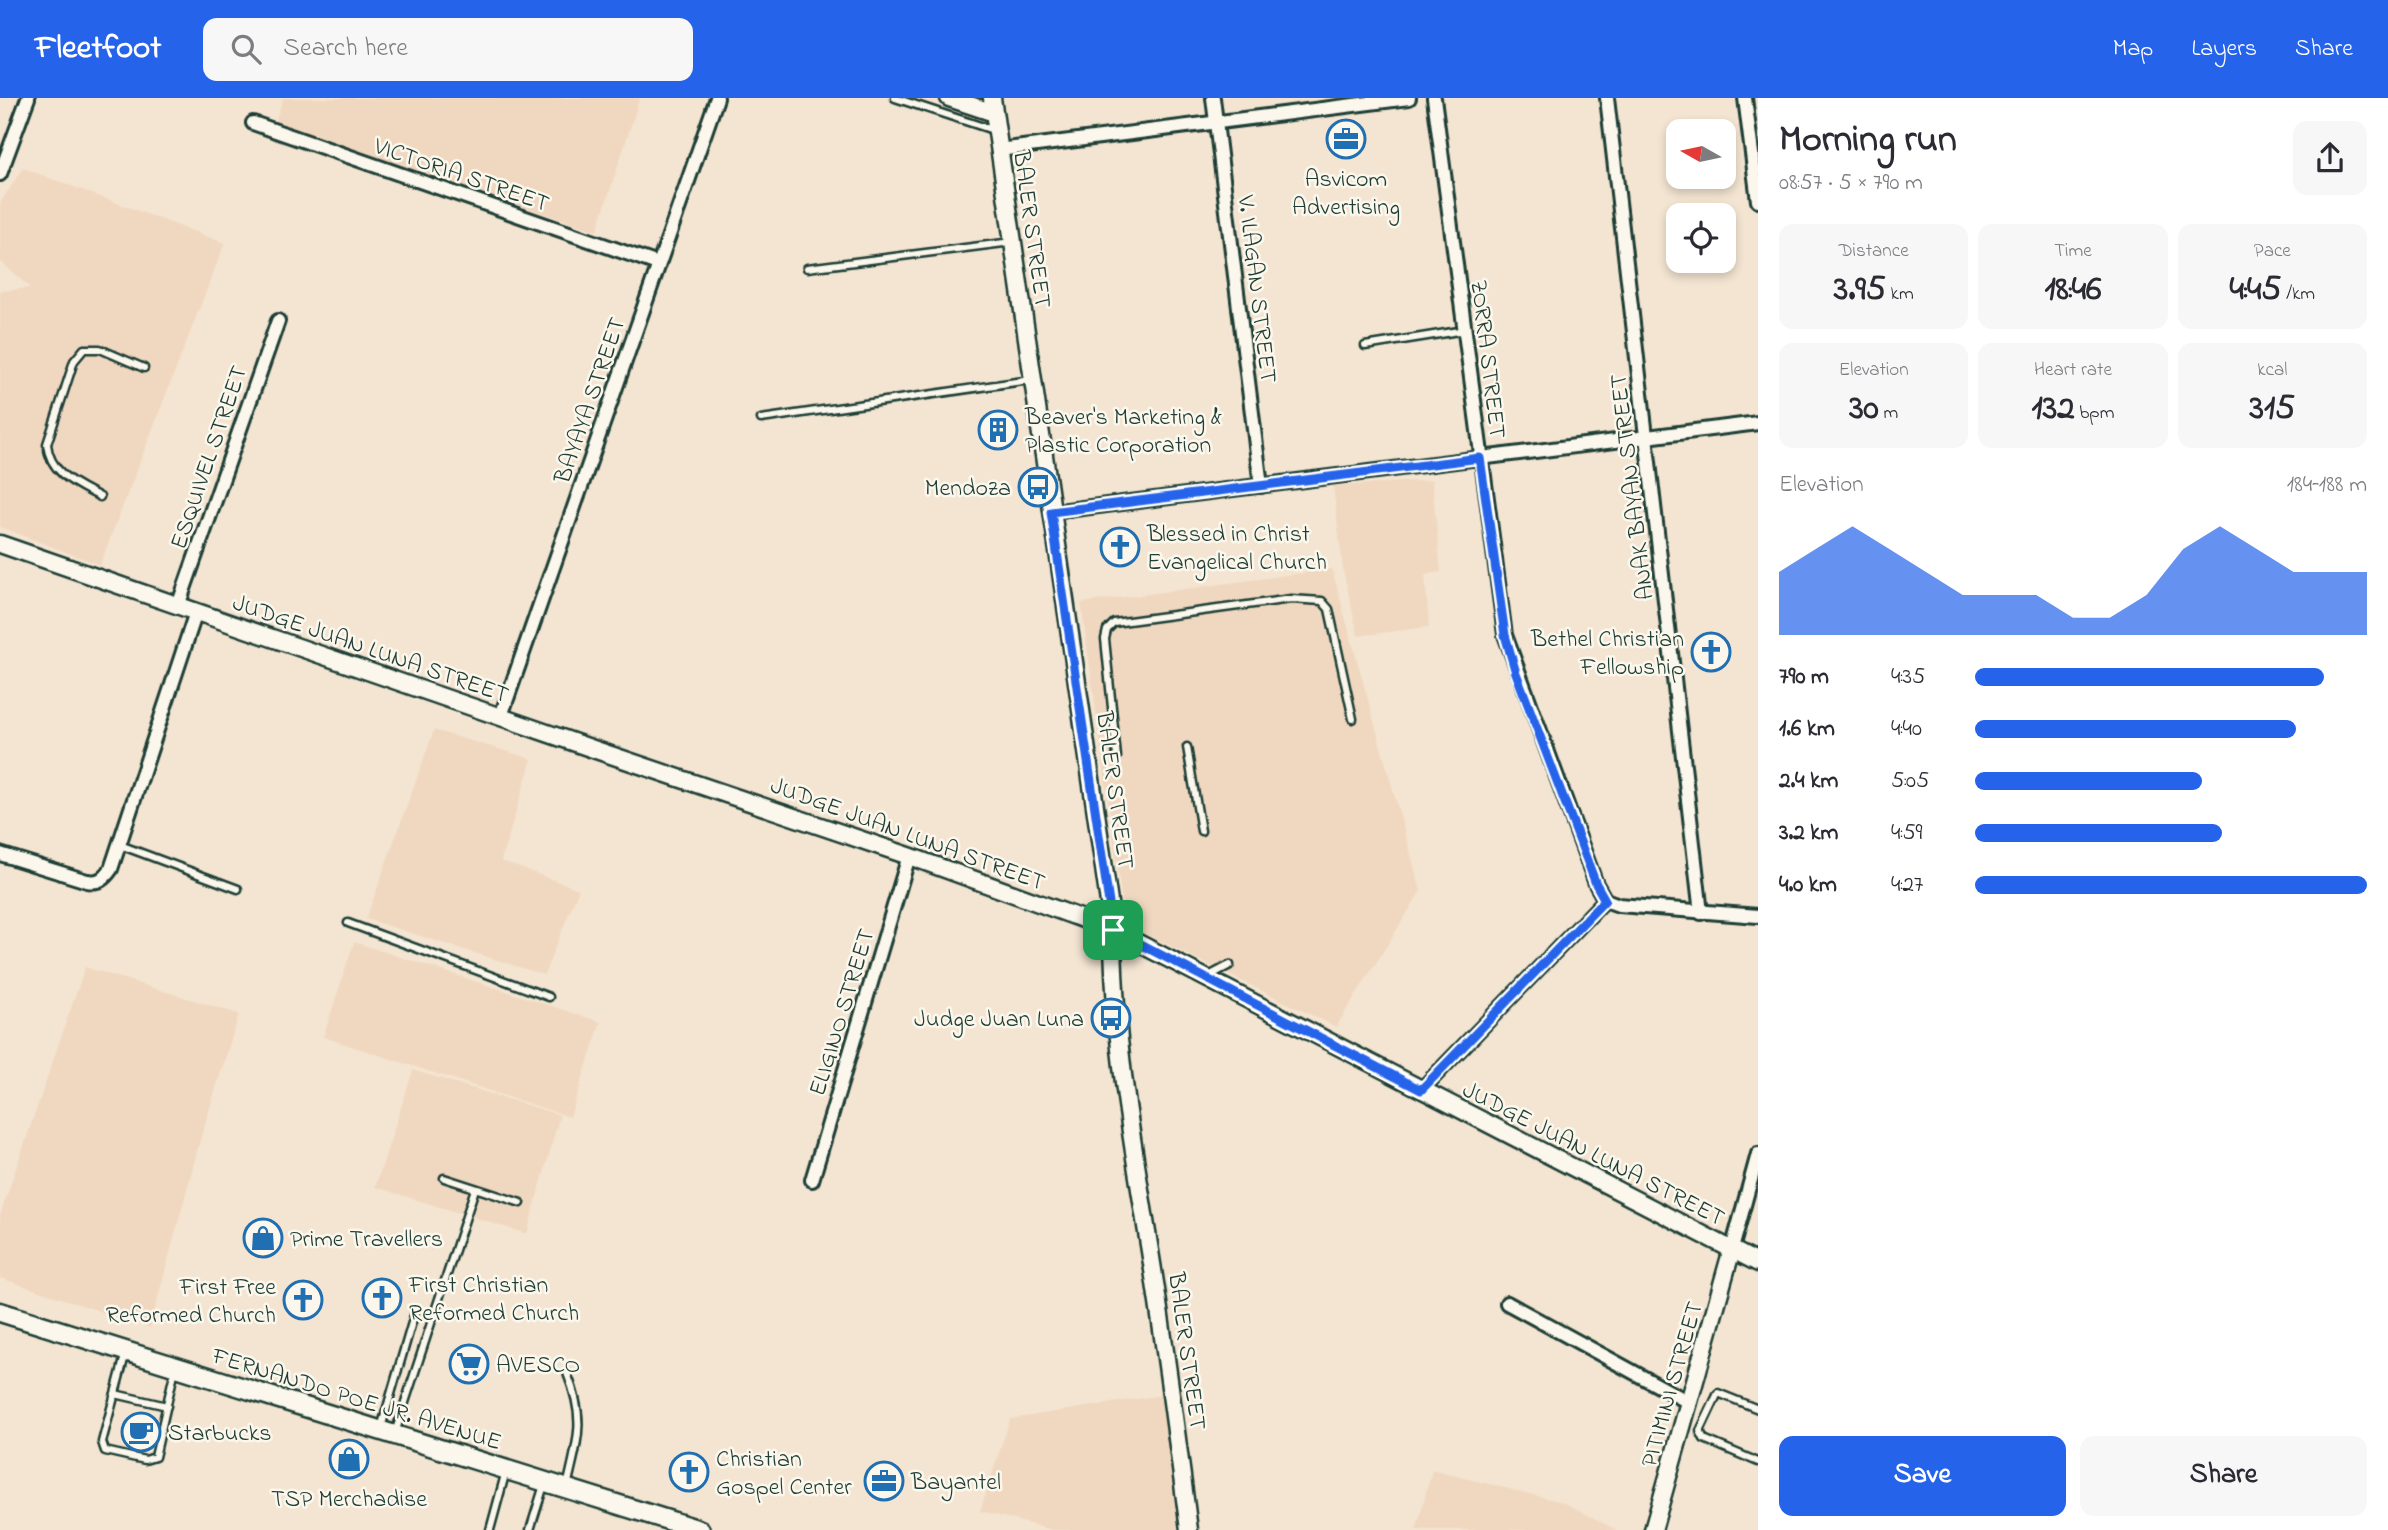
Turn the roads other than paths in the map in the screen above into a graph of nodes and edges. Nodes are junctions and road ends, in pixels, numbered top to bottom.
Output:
1 (28, 98) edge
2 (717, 98) edge
3 (895, 98) edge
4 (949, 98) edge
5 (1213, 98) edge
6 (1409, 98) edge
7 (1434, 98) edge
8 (1607, 98) edge
9 (1745, 98) edge
10 (993, 105) edge
11 (1216, 122) junction
12 (253, 123) dead end
13 (996, 131) junction
14 (998, 150) junction
15 (0, 174) edge
16 (1758, 201) edge
17 (1012, 242) junction
18 (658, 264) junction
19 (807, 268) dead end
20 (278, 321) dead end
21 (1465, 330) junction
22 (1365, 346) dead end
23 (144, 368) dead end
24 (1032, 380) junction
25 (761, 419) dead end
26 (1758, 423) edge
27 (1646, 437) junction
28 (1480, 458) junction
29 (1261, 486) junction
30 (100, 498) dead end
31 (1051, 512) junction
32 (0, 544) edge
33 (178, 606) junction
34 (195, 612) junction
35 (501, 716) junction
36 (1353, 719) dead end
37 (1187, 747) dead end
38 (1117, 757) dead end
39 (1201, 831) dead end
40 (120, 845) junction
41 (0, 854) edge
42 (909, 856) junction
43 (238, 889) dead end
44 (1605, 900) junction
45 (1701, 913) junction
46 (1758, 916) edge
47 (348, 923) dead end
48 (1113, 930) junction
49 (1230, 965) dead end
50 (1205, 978) junction
51 (549, 998) dead end
52 (1421, 1090) junction
53 (1758, 1154) edge
54 (444, 1178) dead end
55 (812, 1180) dead end
56 (475, 1189) junction
57 (521, 1203) dead end
58 (1732, 1249) junction
59 (1758, 1263) edge
60 (1507, 1303) dead end
61 (0, 1312) edge
62 (415, 1312) dead end
63 (126, 1351) junction
64 (176, 1367) junction
65 (567, 1373) dead end
66 (115, 1394) junction
67 (1690, 1403) junction
68 (167, 1406) junction
69 (1758, 1409) edge
70 (1707, 1412) junction
71 (387, 1433) junction
72 (1758, 1462) edge
73 (507, 1470) junction
74 (545, 1481) junction
75 (567, 1488) junction
76 (490, 1530) edge
77 (530, 1530) edge
78 (701, 1530) edge
79 (1189, 1530) edge
80 (1653, 1530) edge

1 - 15 street
2 - 18 street, BAYAYA STREET
3 - 13 lane
4 - 10 street
5 - 11 street, V. ILAGAN STREET
6 - 11 street
7 - 21 street, ZORRA STREET
8 - 27 street, ANAK BAYAN STREET
9 - 16 street
10 - 13 street, BALER STREET
11 - 14 street
11 - 29 street, V. ILAGAN STREET
12 - 18 street, VICTORIA STREET
13 - 14 street, BALER STREET
14 - 17 street, BALER STREET
17 - 19 lane
17 - 24 street, BALER STREET
18 - 35 street, BAYAYA STREET
20 - 33 street, ESQUIVEL STREET
21 - 22 lane
21 - 28 street, ZORRA STREET
23 - 30 lane
24 - 25 lane
24 - 31 street, BALER STREET
26 - 27 street
27 - 28 street
27 - 45 street, ANAK BAYAN STREET
28 - 29 street
28 - 44 street, ZORRA STREET
29 - 31 street
31 - 48 street, BALER STREET
32 - 33 street, JUDGE JUAN LUNA STREET
33 - 34 street, JUDGE JUAN LUNA STREET
34 - 35 street, JUDGE JUAN LUNA STREET
34 - 40 street
35 - 42 street, JUDGE JUAN LUNA STREET
36 - 38 lane
37 - 39 lane
40 - 41 street
40 - 43 lane
42 - 48 street, JUDGE JUAN LUNA STREET
42 - 55 street, ELIGINO STREET
44 - 45 street
44 - 52 street
45 - 46 street
47 - 51 lane
48 - 50 street, JUDGE JUAN LUNA STREET
48 - 79 street, BALER STREET
49 - 50 lane
50 - 52 street, JUDGE JUAN LUNA STREET
52 - 58 street, JUDGE JUAN LUNA STREET
53 - 58 street
54 - 56 lane
56 - 57 lane
56 - 71 lane
58 - 59 street, JUDGE JUAN LUNA STREET
58 - 67 street, PITIMINI STREET
60 - 67 street
61 - 63 main road, FERNANDO POE JR. AVENUE
62 - 71 lane
63 - 64 main road, FERNANDO POE JR. AVENUE
63 - 66 lane
64 - 68 lane
64 - 71 main road, FERNANDO POE JR. AVENUE
65 - 75 lane
66 - 68 lane
66 - 68 lane
67 - 70 lane
67 - 80 street, PITIMINI STREET
69 - 70 lane
70 - 72 lane
71 - 73 main road, FERNANDO POE JR. AVENUE
73 - 74 main road, FERNANDO POE JR. AVENUE
73 - 76 lane
74 - 75 main road, FERNANDO POE JR. AVENUE
74 - 77 lane
75 - 78 main road, FERNANDO POE JR. AVENUE

